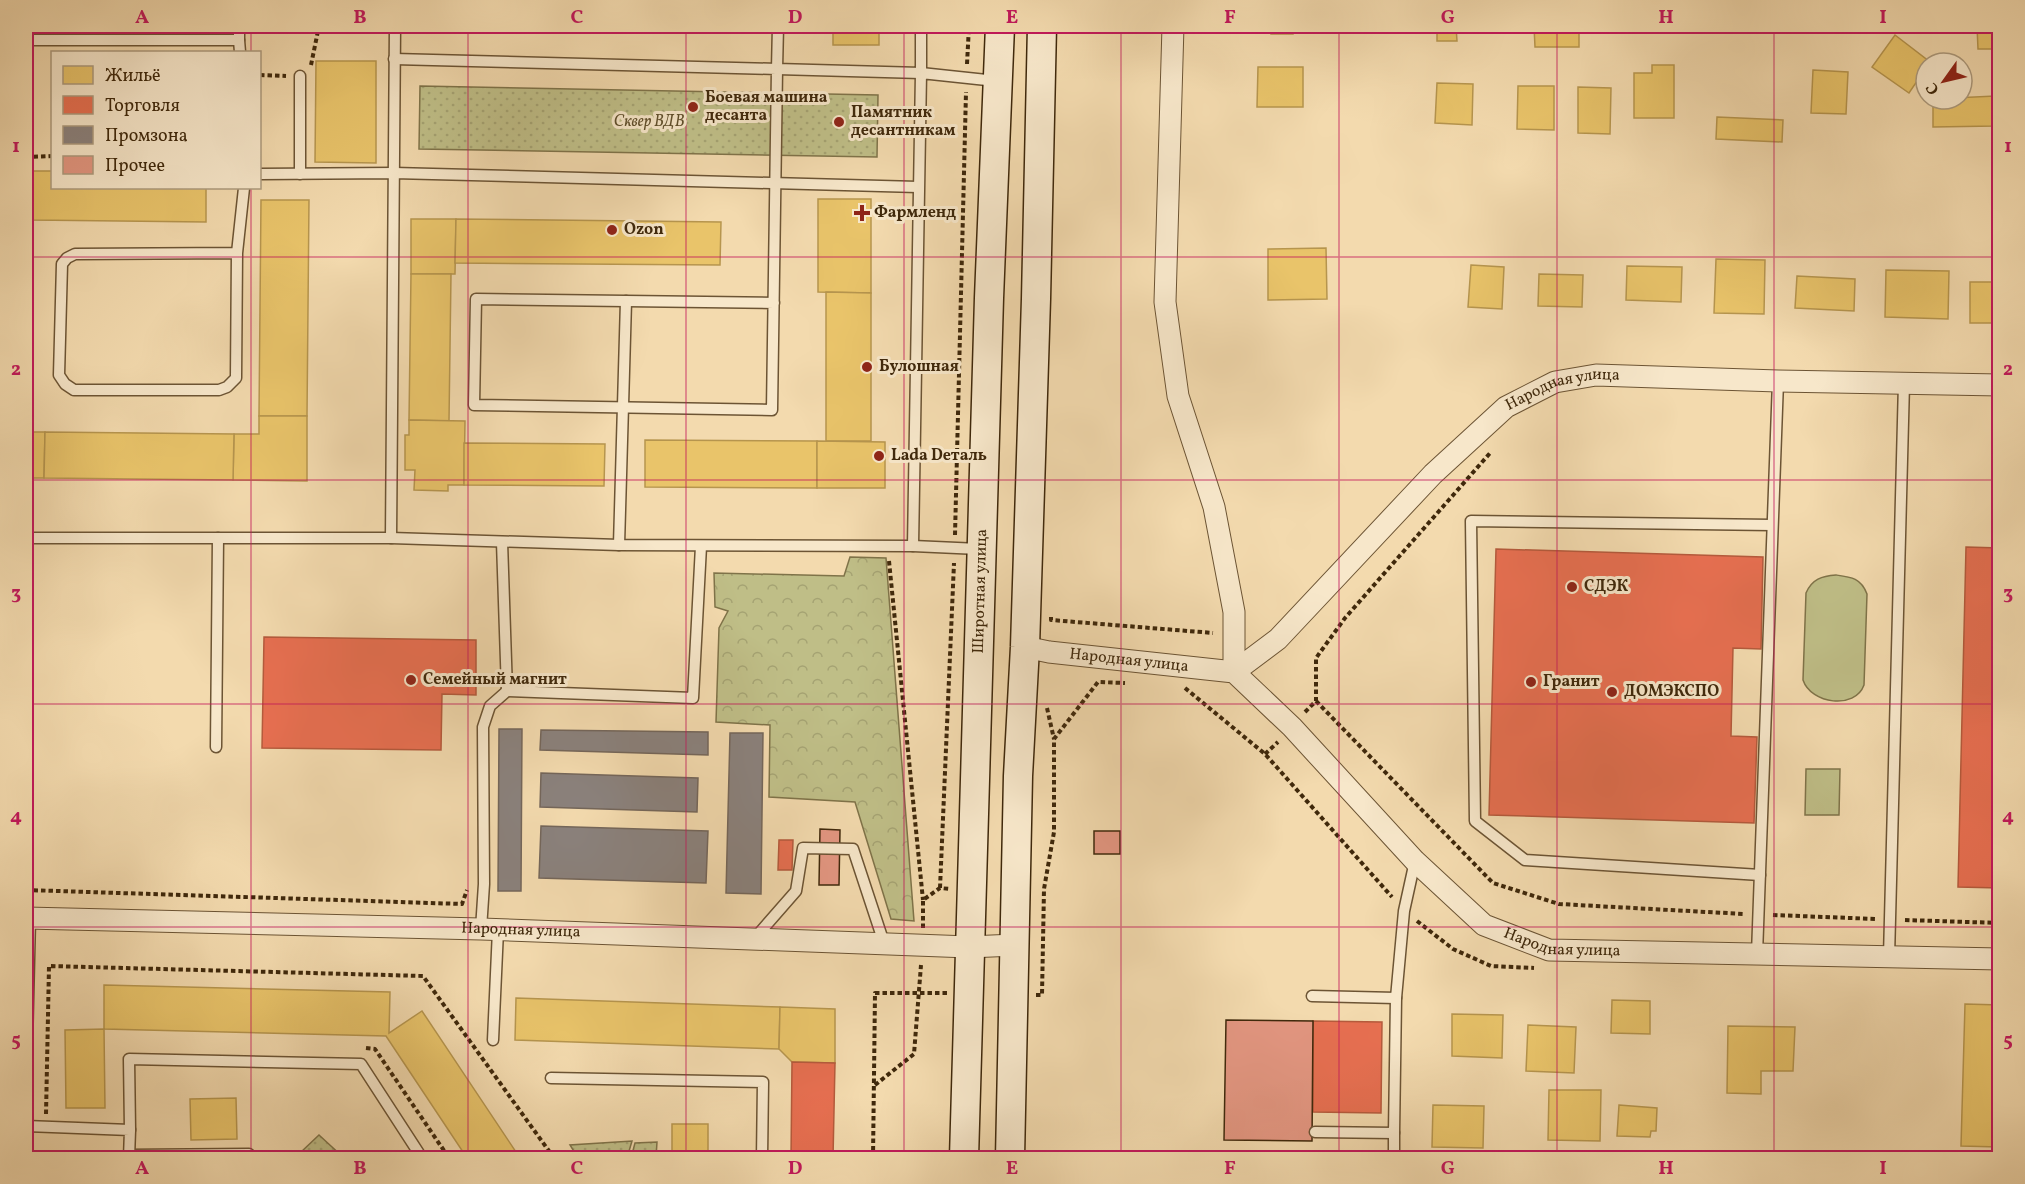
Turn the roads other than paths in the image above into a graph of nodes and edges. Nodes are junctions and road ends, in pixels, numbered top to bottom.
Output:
1 (239, 26) edge
2 (395, 26) edge
3 (778, 26) edge
4 (921, 26) edge
5 (1000, 26) edge
6 (1042, 26) edge
7 (1173, 26) edge
8 (26, 40) edge
9 (239, 40) junction
10 (240, 51) edge
11 (394, 59) junction
12 (777, 69) junction
13 (921, 73) junction
14 (300, 76) road end
15 (999, 81) junction
16 (394, 173) junction
17 (261, 174) edge
18 (300, 174) junction
19 (775, 183) junction
20 (918, 187) junction
21 (244, 189) edge
22 (237, 253) junction
23 (989, 298) junction
24 (1036, 299) junction
25 (626, 301) junction
26 (774, 303) junction
27 (987, 378) junction
28 (1034, 379) junction
29 (1778, 381) junction
30 (1904, 384) junction
31 (2000, 385) edge
32 (622, 408) junction
33 (1773, 525) junction
34 (26, 538) edge
35 (218, 538) junction
36 (391, 538) junction
37 (502, 542) junction
38 (619, 545) junction
39 (700, 546) junction
40 (913, 546) junction
41 (983, 549) junction
42 (1025, 647) junction
43 (1234, 672) junction
44 (507, 691) junction
45 (216, 747) dead end
46 (1415, 861) junction
47 (1760, 875) junction
48 (28, 918) edge
49 (489, 929) junction
50 (755, 938) junction
51 (884, 943) junction
52 (1015, 945) junction
53 (969, 947) junction
54 (1757, 954) junction
55 (1889, 957) junction
56 (2000, 958) edge
57 (1312, 996) dead end
58 (1396, 998) junction
59 (493, 1041) dead end
60 (551, 1078) dead end
61 (26, 1087) edge
62 (26, 1126) edge
63 (130, 1130) junction
64 (1315, 1132) dead end
65 (1394, 1133) junction
66 (129, 1156) edge
67 (173, 1156) edge
68 (253, 1158) edge
69 (422, 1158) edge
70 (762, 1158) edge
71 (964, 1158) edge
72 (1010, 1158) edge
73 (1394, 1158) edge

1 - 9 lane
2 - 11 lane
3 - 12 lane
4 - 13 lane
5 - 15 main road, Широтная улица
6 - 24 main road
7 - 43 street
8 - 9 lane
9 - 10 lane
11 - 12 lane
11 - 16 lane
12 - 13 lane
12 - 19 lane
13 - 15 lane
13 - 20 lane
14 - 18 lane
15 - 23 main road, Широтная улица
16 - 18 lane
16 - 19 lane
16 - 36 lane
17 - 18 lane
19 - 20 lane
19 - 26 lane
20 - 40 lane
21 - 22 lane
22 - 22 lane
23 - 24 main road
23 - 27 main road, Широтная улица
24 - 28 main road
25 - 26 lane
25 - 32 lane
25 - 32 lane
26 - 32 lane
27 - 28 main road
27 - 41 main road, Широтная улица
28 - 42 main road
29 - 30 street, Народная улица
29 - 33 lane
29 - 43 street, Народная улица
30 - 31 street, Народная улица
30 - 55 lane
32 - 38 lane
33 - 47 lane
33 - 47 lane
34 - 35 lane
35 - 36 lane
35 - 45 lane
36 - 37 lane
37 - 38 lane
37 - 44 lane
38 - 39 lane
39 - 40 lane
39 - 44 lane
40 - 41 lane
41 - 53 main road, Широтная улица
42 - 43 street, Народная улица
42 - 52 main road
43 - 46 street, Народная улица
44 - 49 lane
46 - 54 street, Народная улица
46 - 58 lane
47 - 54 lane
48 - 49 street, Народная улица
48 - 61 lane
49 - 50 street, Народная улица
49 - 59 lane
50 - 51 street, Народная улица
50 - 51 lane
51 - 53 street, Народная улица
52 - 53 street, Народная улица
52 - 72 main road
53 - 71 main road, Широтная улица
54 - 55 street, Народная улица
55 - 56 street, Народная улица
57 - 58 lane
58 - 65 lane
60 - 70 lane
62 - 63 lane
63 - 66 lane
63 - 69 lane
64 - 65 lane
65 - 73 lane
66 - 67 lane
67 - 68 lane

